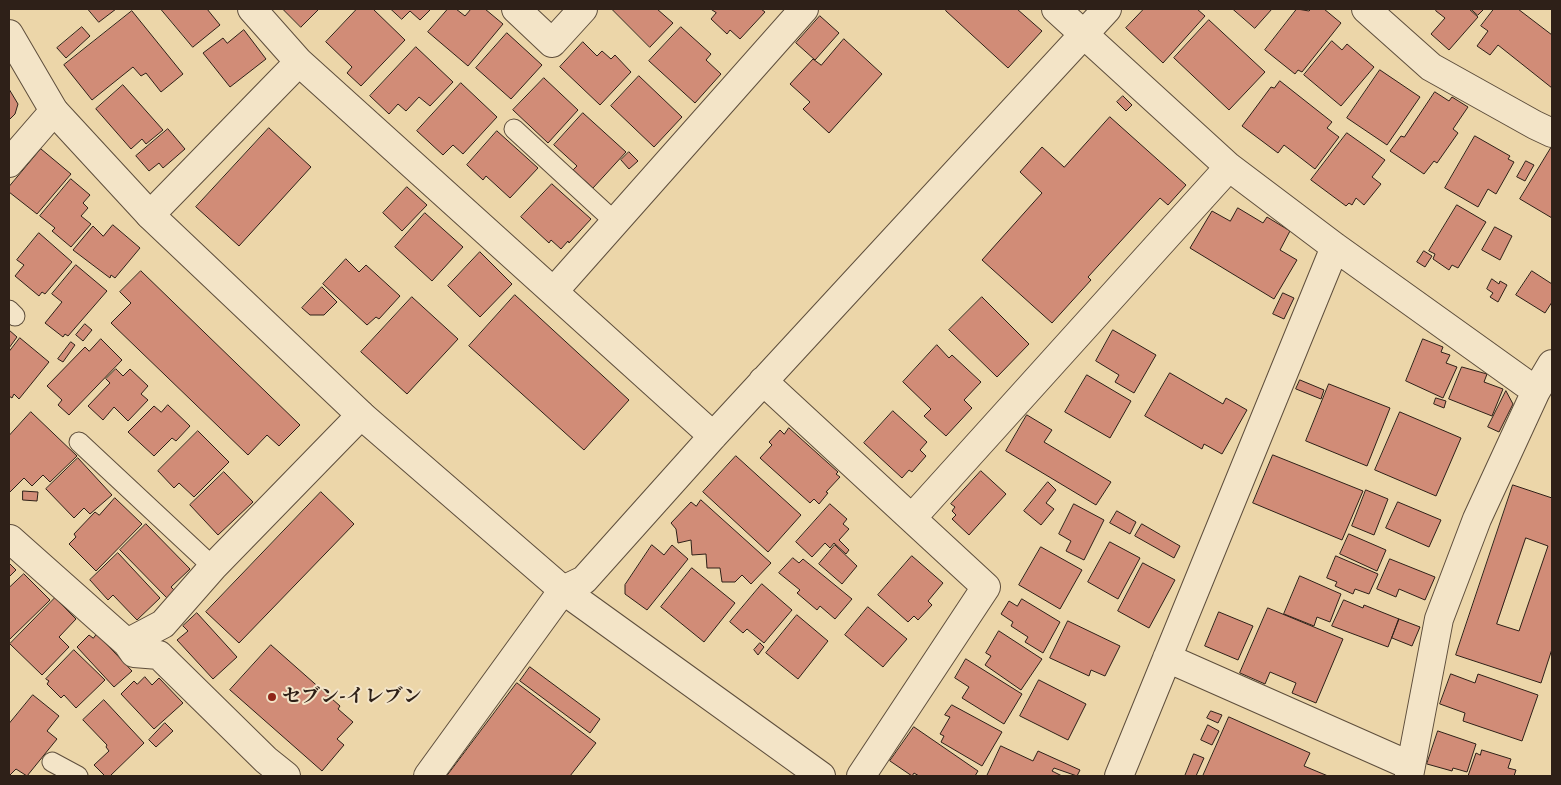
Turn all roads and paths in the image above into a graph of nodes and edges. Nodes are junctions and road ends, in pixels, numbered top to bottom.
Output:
1 (252, 9) edge
2 (516, 9) edge
3 (583, 9) edge
4 (804, 9) edge
5 (1056, 9) edge
6 (1107, 9) edge
7 (1366, 9) edge
8 (9, 34) edge
9 (1084, 34) junction
10 (300, 62) junction
11 (54, 110) junction
12 (514, 128) dead end
13 (1552, 133) edge
14 (9, 163) edge
15 (1229, 167) junction
16 (150, 215) junction
17 (615, 222) junction
18 (1335, 247) junction
19 (554, 291) junction
20 (1552, 364) edge
21 (763, 381) junction
22 (1536, 392) junction
23 (361, 415) junction
24 (713, 436) junction
25 (79, 442) dead end
26 (912, 518) junction
27 (10, 539) dead end
28 (213, 567) junction
29 (563, 590) junction
30 (127, 643) junction
31 (1166, 658) junction
32 (52, 762) dead end
33 (1410, 771) edge
34 (78, 776) edge
35 (286, 776) edge
36 (428, 776) edge
37 (821, 776) edge
38 (861, 776) edge
39 (1119, 776) edge

1 - 10 street
2 - 3 street
4 - 17 street
5 - 9 street
6 - 9 street
7 - 13 street
8 - 11 street
9 - 15 street
9 - 21 street
10 - 16 street
10 - 19 street
11 - 14 street
11 - 16 street
12 - 17 lane
15 - 18 street
15 - 26 street
16 - 23 street
17 - 19 street
18 - 22 street
18 - 31 street
19 - 24 street
20 - 22 street
21 - 24 street
21 - 26 street
22 - 33 street
23 - 28 street
23 - 29 street
24 - 29 street
25 - 28 lane
26 - 38 street
27 - 30 street
28 - 30 street
29 - 36 street
29 - 37 street
30 - 35 street
31 - 33 street
31 - 39 street
32 - 34 lane

